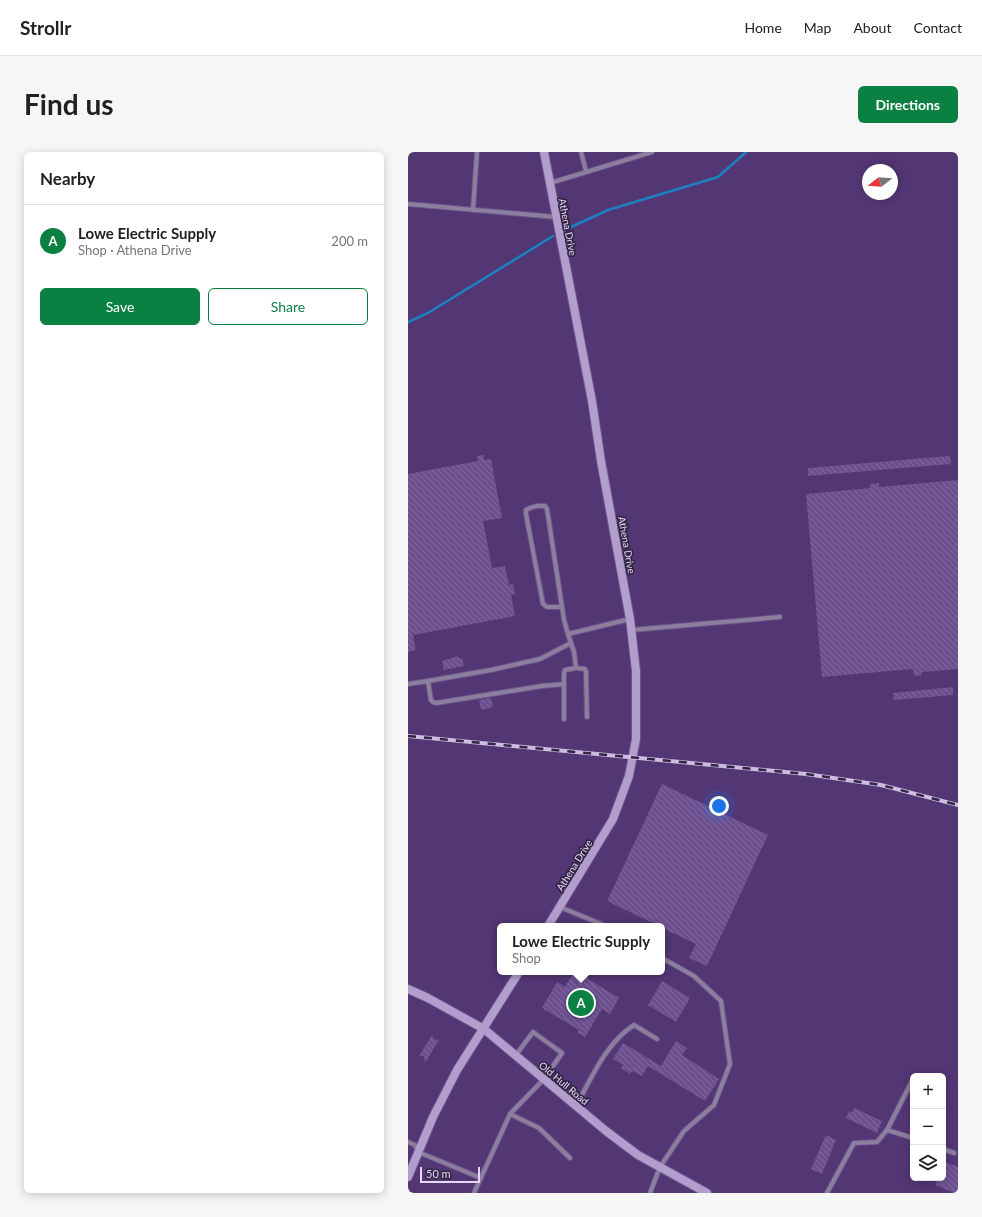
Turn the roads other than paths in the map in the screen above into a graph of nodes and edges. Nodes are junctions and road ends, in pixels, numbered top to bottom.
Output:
1 (477, 152) edge
2 (544, 152) edge
3 (581, 152) edge
4 (652, 152) edge
5 (586, 171) junction
6 (550, 183) junction
7 (408, 204) edge
8 (473, 210) junction
9 (556, 217) junction
10 (562, 606) junction
11 (780, 617) dead end
12 (630, 619) junction
13 (631, 630) junction
14 (568, 634) junction
15 (571, 643) junction
16 (576, 668) junction
17 (428, 681) junction
18 (408, 684) edge
19 (564, 684) junction
20 (587, 718) dead end
21 (564, 719) dead end
22 (560, 907) junction
23 (550, 923) edge
24 (599, 923) edge
25 (665, 960) edge
26 (517, 975) edge
27 (408, 989) edge
28 (484, 1029) junction
29 (657, 1039) dead end
30 (516, 1055) junction
31 (544, 1079) junction
32 (910, 1085) edge
33 (576, 1106) junction
34 (510, 1114) junction
35 (887, 1130) junction
36 (910, 1137) edge
37 (408, 1142) edge
38 (946, 1150) edge
39 (418, 1152) junction
40 (954, 1153) dead end
41 (570, 1158) dead end
42 (660, 1167) junction
43 (408, 1177) edge
44 (481, 1178) junction
45 (474, 1193) edge
46 (650, 1193) edge
47 (707, 1193) edge
48 (827, 1193) edge

1 - 8 lane
2 - 6 street, Athena Drive
3 - 5 lane
4 - 5 lane
5 - 6 lane
6 - 9 street, Athena Drive
7 - 8 lane
8 - 9 lane
9 - 12 street, Athena Drive
10 - 10 lane
10 - 14 lane
11 - 13 lane
12 - 13 street, Athena Drive
12 - 14 lane
13 - 22 street, Athena Drive
14 - 15 lane
15 - 16 lane
15 - 17 lane
16 - 19 lane
16 - 20 lane
17 - 18 lane
17 - 19 lane
19 - 21 lane
22 - 23 street, Athena Drive
22 - 24 lane
25 - 42 lane
26 - 28 street
27 - 28 street, Old Hull Road
28 - 30 street, Old Hull Road
28 - 39 street
29 - 33 lane
30 - 31 street, Old Hull Road
30 - 31 lane
31 - 33 street, Old Hull Road
31 - 34 lane
32 - 35 lane
33 - 42 street, Old Hull Road
34 - 41 lane
34 - 44 lane
35 - 36 lane
35 - 48 lane
37 - 39 lane
38 - 40 lane
39 - 43 street
39 - 44 lane
42 - 46 lane
42 - 47 street, Old Hull Road
44 - 45 lane

